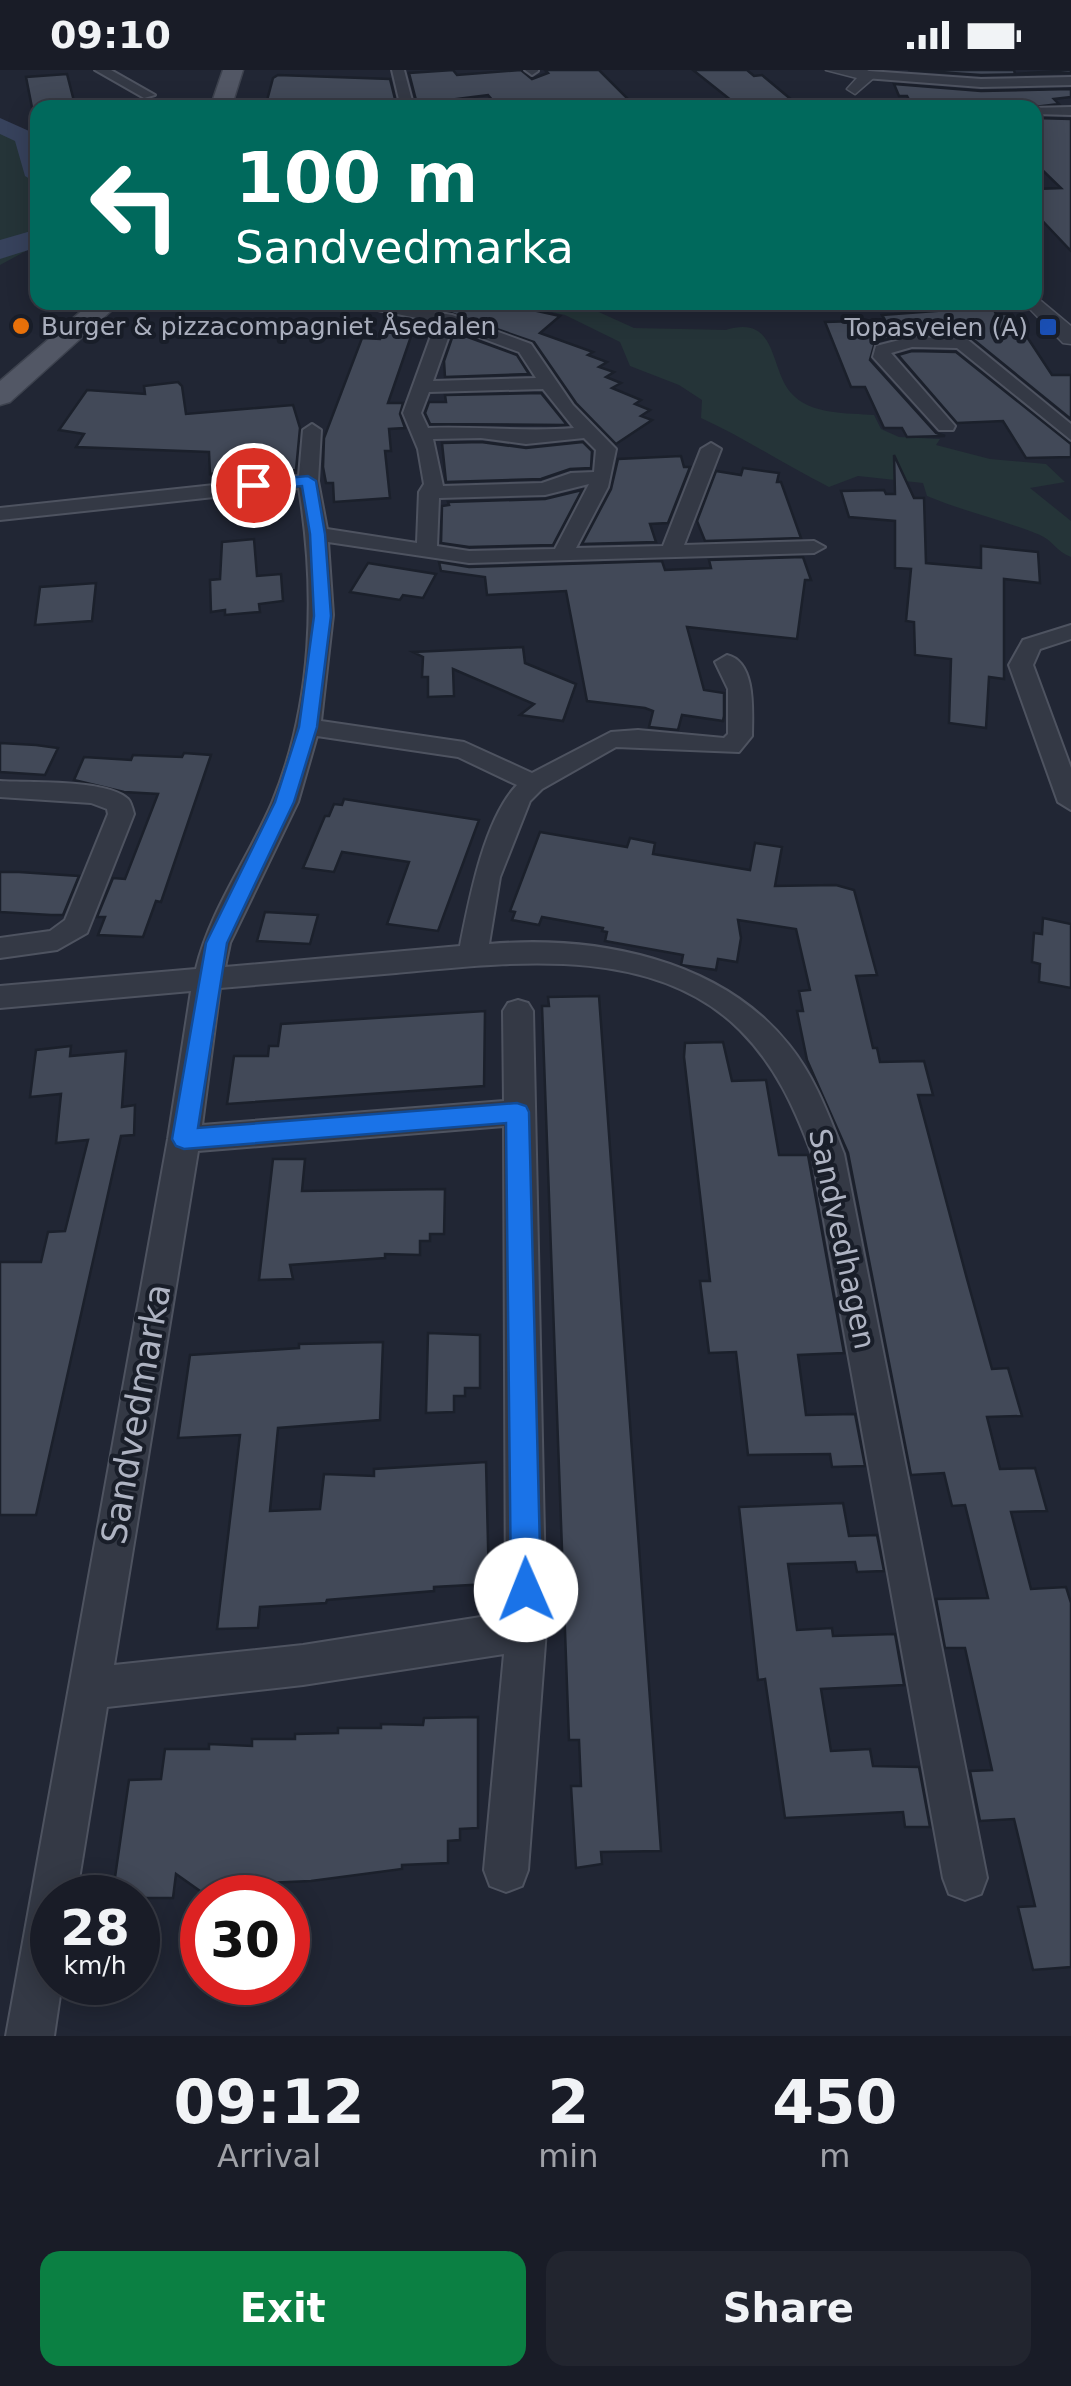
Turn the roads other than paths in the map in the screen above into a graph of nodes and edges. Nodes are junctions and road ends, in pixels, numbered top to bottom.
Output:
1 (101, 70) edge
2 (136, 70) edge
3 (233, 70) edge
4 (398, 70) edge
5 (834, 70) edge
6 (1035, 70) edge
7 (859, 79) junction
8 (1071, 81) edge
9 (1052, 82) junction
10 (128, 84) junction
11 (149, 95) dead end
12 (223, 100) edge
13 (406, 100) edge
14 (856, 100) edge
15 (1042, 110) edge
16 (1071, 111) edge
17 (90, 310) edge
18 (99, 310) edge
19 (405, 310) edge
20 (1042, 310) edge
21 (446, 318) junction
22 (1071, 338) edge
23 (0, 379) edge
24 (549, 383) junction
25 (422, 387) junction
26 (0, 396) edge
27 (946, 426) dead end
28 (312, 430) dead end
29 (587, 432) junction
30 (420, 434) junction
31 (1071, 434) edge
32 (711, 449) dead end
33 (602, 476) junction
34 (308, 481) junction
35 (429, 492) junction
36 (0, 514) edge
37 (318, 534) junction
38 (814, 547) dead end
39 (426, 550) junction
40 (671, 552) junction
41 (562, 555) junction
42 (1071, 632) edge
43 (727, 662) dead end
44 (308, 727) junction
45 (533, 783) junction
46 (0, 789) edge
47 (1071, 802) edge
48 (0, 948) edge
49 (473, 953) junction
50 (207, 981) junction
51 (0, 997) edge
52 (518, 1011) dead end
53 (517, 1112) junction
54 (184, 1139) junction
55 (526, 1630) junction
56 (88, 1688) junction
57 (506, 1870) dead end
58 (965, 1878) dead end
59 (30, 2036) edge

1 - 10 street
2 - 10 street
3 - 12 main road
4 - 13 street
5 - 7 street
6 - 9 street
7 - 9 street
7 - 14 street
8 - 9 street
10 - 11 street
15 - 16 street
17 - 23 main road
18 - 26 main road
19 - 21 street
20 - 22 street
21 - 24 street
21 - 25 street
24 - 25 street
24 - 29 street
25 - 30 street
27 - 31 street
28 - 34 street, Sandvedmarka
29 - 30 street
29 - 33 street
30 - 35 street
32 - 40 street
33 - 35 street
33 - 41 street
34 - 36 street
34 - 37 street, Sandvedmarka
35 - 39 street
37 - 39 street
37 - 44 street, Sandvedmarka
38 - 40 street
39 - 41 street
40 - 41 street
42 - 47 street
43 - 45 street
44 - 45 street
44 - 50 street, Sandvedmarka
45 - 49 street
46 - 48 street
49 - 50 street, Sandvedhagen
49 - 58 street, Sandvedhagen
50 - 51 street, Sandvedhagen
50 - 54 street, Sandvedmarka
52 - 53 street
53 - 54 street
53 - 55 street
54 - 56 street, Sandvedmarka
55 - 56 street
55 - 57 street
56 - 59 street, Sandvedmarka

